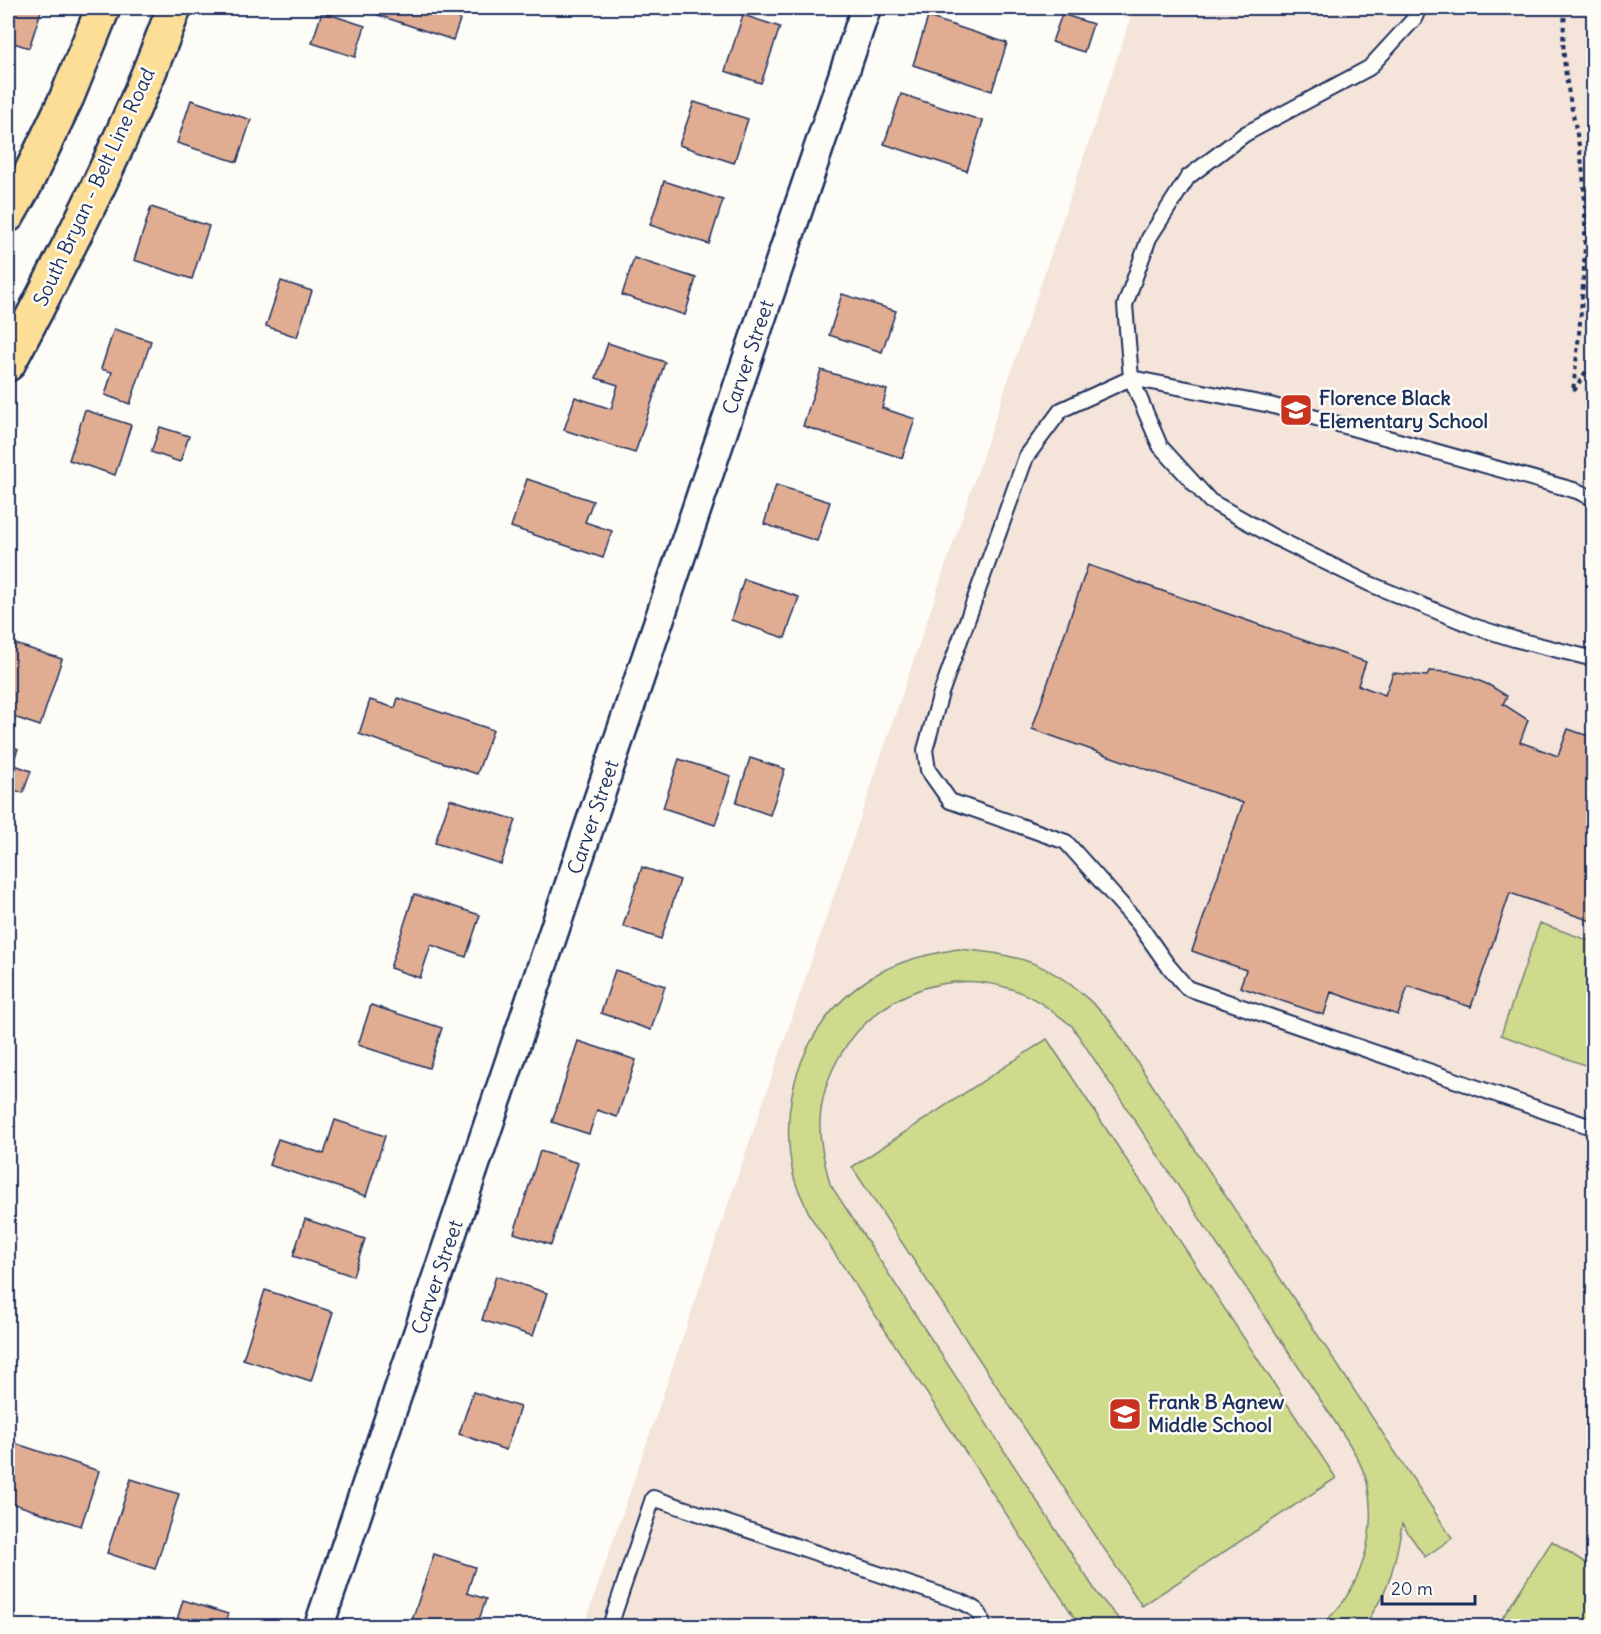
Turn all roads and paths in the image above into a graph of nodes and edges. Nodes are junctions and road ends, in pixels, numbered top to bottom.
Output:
1 (103, 8) edge
2 (174, 8) edge
3 (867, 8) edge
4 (1419, 8) edge
5 (1566, 8) edge
6 (8, 215) edge
7 (1593, 358) edge
8 (8, 364) edge
9 (1131, 378) junction
10 (1593, 499) edge
11 (1593, 658) edge
12 (1593, 1128) edge
13 (319, 1626) edge
14 (610, 1626) edge
15 (983, 1626) edge

1 - 6 main road
2 - 8 main road, South Bryan - Belt Line Road
3 - 13 street, Carver Street
4 - 9 lane
5 - 7 path
9 - 10 lane
9 - 11 lane
9 - 12 lane
14 - 15 lane

